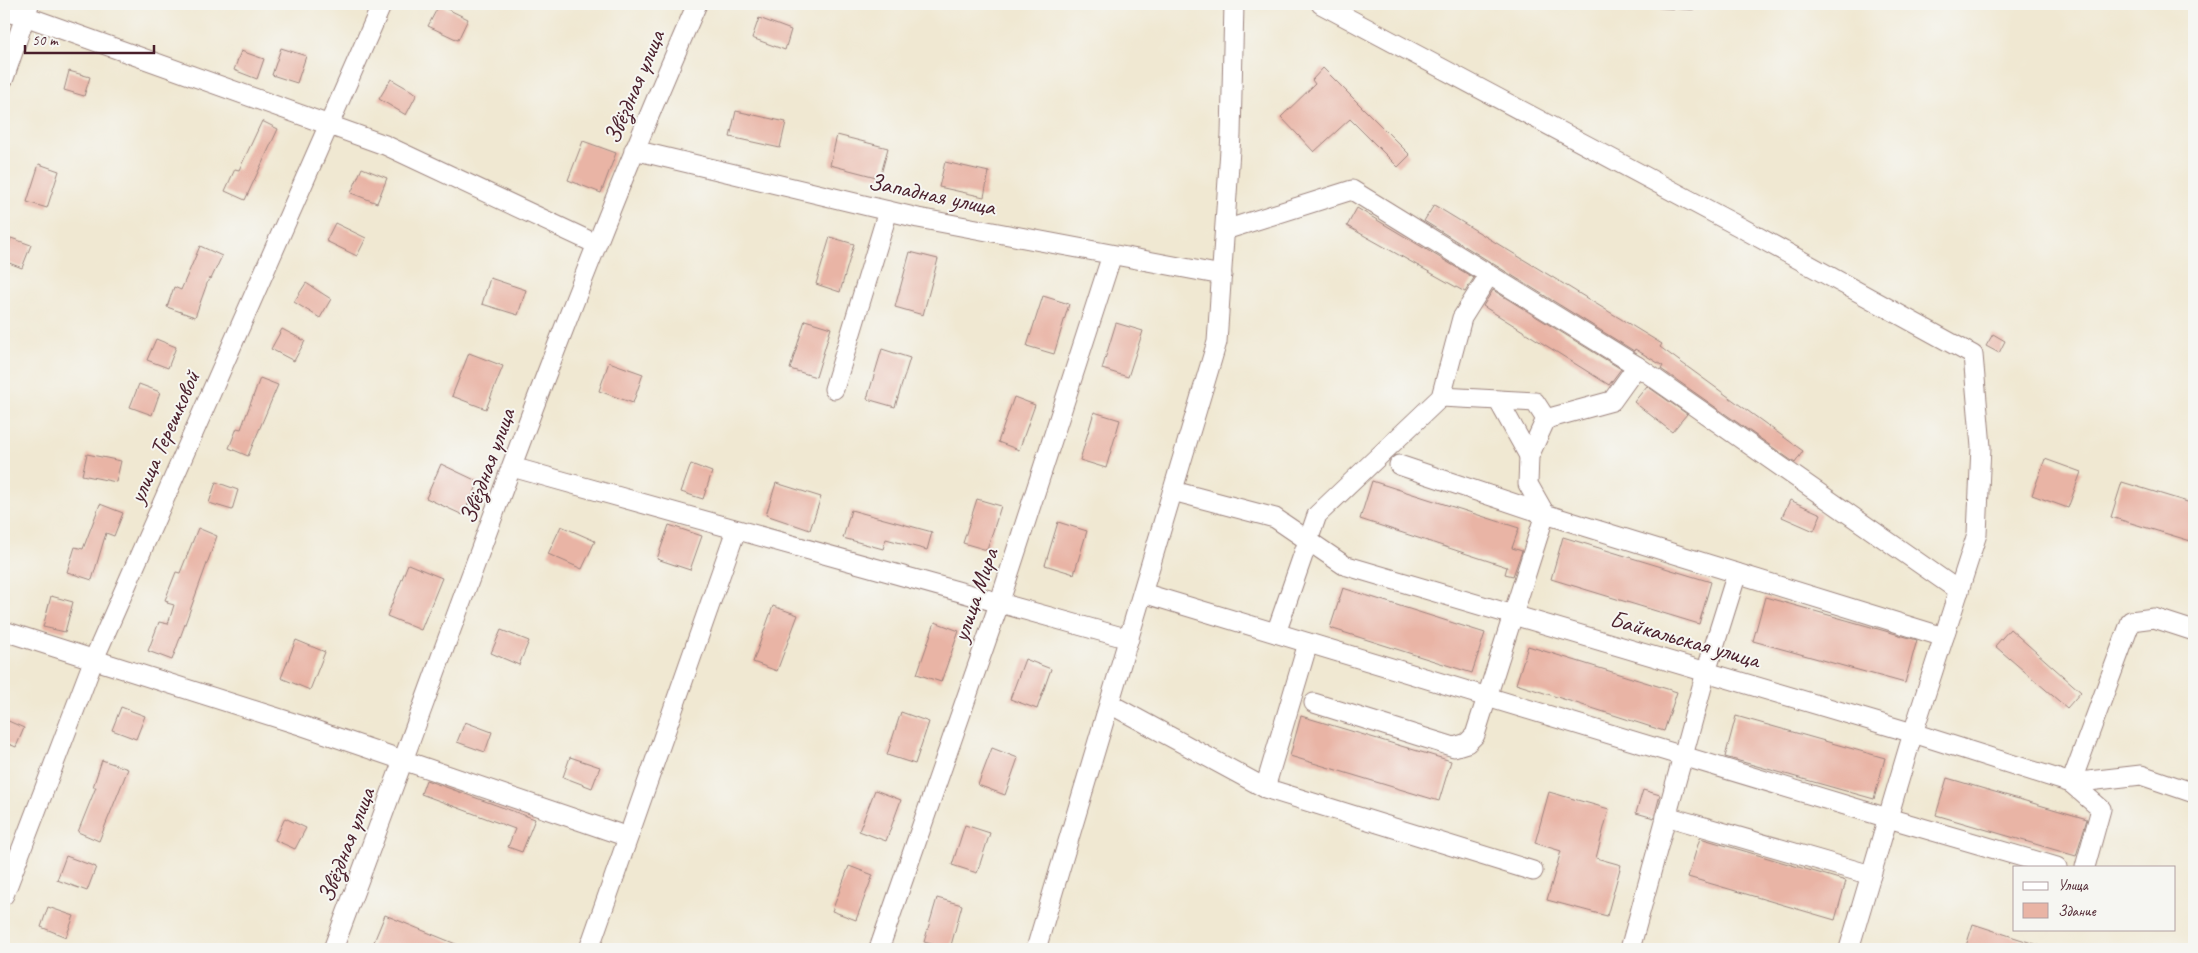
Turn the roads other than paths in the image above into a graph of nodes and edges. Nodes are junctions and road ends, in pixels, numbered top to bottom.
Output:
1 (382, 4) edge
2 (697, 4) edge
3 (1234, 4) edge
4 (1321, 4) edge
5 (27, 10) edge
6 (4, 12) edge
7 (4, 78) edge
8 (328, 125) junction
9 (634, 150) junction
10 (888, 211) junction
11 (1225, 230) junction
12 (596, 244) junction
13 (1112, 255) junction
14 (1489, 274) junction
15 (1222, 275) junction
16 (1637, 366) junction
17 (834, 389) dead end
18 (1441, 396) junction
19 (1498, 400) junction
20 (1546, 419) junction
21 (1529, 456) junction
22 (1399, 465) dead end
23 (512, 467) junction
24 (1173, 491) junction
25 (1544, 514) junction
26 (736, 530) junction
27 (1308, 540) junction
28 (1737, 573) junction
29 (1959, 591) junction
30 (1143, 593) junction
31 (999, 604) junction
32 (1512, 614) junction
33 (4, 631) edge
34 (2194, 631) edge
35 (1276, 633) junction
36 (1944, 636) junction
37 (1129, 639) junction
38 (1308, 643) junction
39 (94, 659) junction
40 (1706, 672) junction
41 (1487, 697) junction
42 (1314, 703) dead end
43 (1110, 704) junction
44 (1913, 733) junction
45 (1683, 756) junction
46 (404, 761) junction
47 (2071, 783) junction
48 (1265, 788) junction
49 (2194, 793) edge
50 (1666, 816) junction
51 (1888, 818) junction
52 (628, 837) junction
53 (2054, 866) edge
54 (2085, 866) edge
55 (1533, 871) dead end
56 (1871, 875) junction
57 (4, 895) edge
58 (333, 949) edge
59 (589, 949) edge
60 (879, 949) edge
61 (1036, 949) edge
62 (1630, 949) edge
63 (1849, 949) edge

1 - 8 street, улица Терешковой
2 - 9 street, Звёздная улица
3 - 11 street
4 - 29 street
5 - 6 street
5 - 7 street
5 - 8 street
8 - 12 street
8 - 39 street, улица Терешковой
9 - 10 street, Западная улица
9 - 12 street, Звёздная улица
10 - 13 street, Западная улица
10 - 17 street
11 - 14 street
11 - 15 street
12 - 23 street, Звёздная улица
13 - 15 street, Западная улица
13 - 31 street, улица Мира
14 - 16 street
14 - 18 street
15 - 24 street
16 - 20 street
16 - 29 street
18 - 19 street
18 - 27 street
19 - 20 street
19 - 21 street
20 - 21 street
21 - 25 street
22 - 25 street
23 - 26 street
23 - 46 street, Звёздная улица
24 - 27 street, Байкальская улица
24 - 30 street
25 - 28 street
25 - 32 street
26 - 31 street
26 - 52 street
27 - 32 street, Байкальская улица
27 - 35 street
28 - 36 street
28 - 40 street
29 - 36 street
30 - 35 street
30 - 37 street
31 - 37 street
31 - 60 street, улица Мира
32 - 40 street, Байкальская улица
32 - 41 street
33 - 39 street
34 - 47 street
35 - 38 street
36 - 44 street
37 - 43 street
38 - 41 street
38 - 48 street
39 - 46 street
39 - 57 street, улица Терешковой
40 - 44 street, Байкальская улица
40 - 45 street
41 - 42 street
41 - 45 street
43 - 48 street
43 - 61 street
44 - 47 street, Байкальская улица
44 - 51 street
45 - 50 street
45 - 51 street
46 - 52 street
46 - 58 street, Звёздная улица
47 - 49 street, Байкальская улица
47 - 54 street
48 - 55 street
50 - 56 street
50 - 62 street
51 - 53 street
51 - 56 street
52 - 59 street
56 - 63 street

